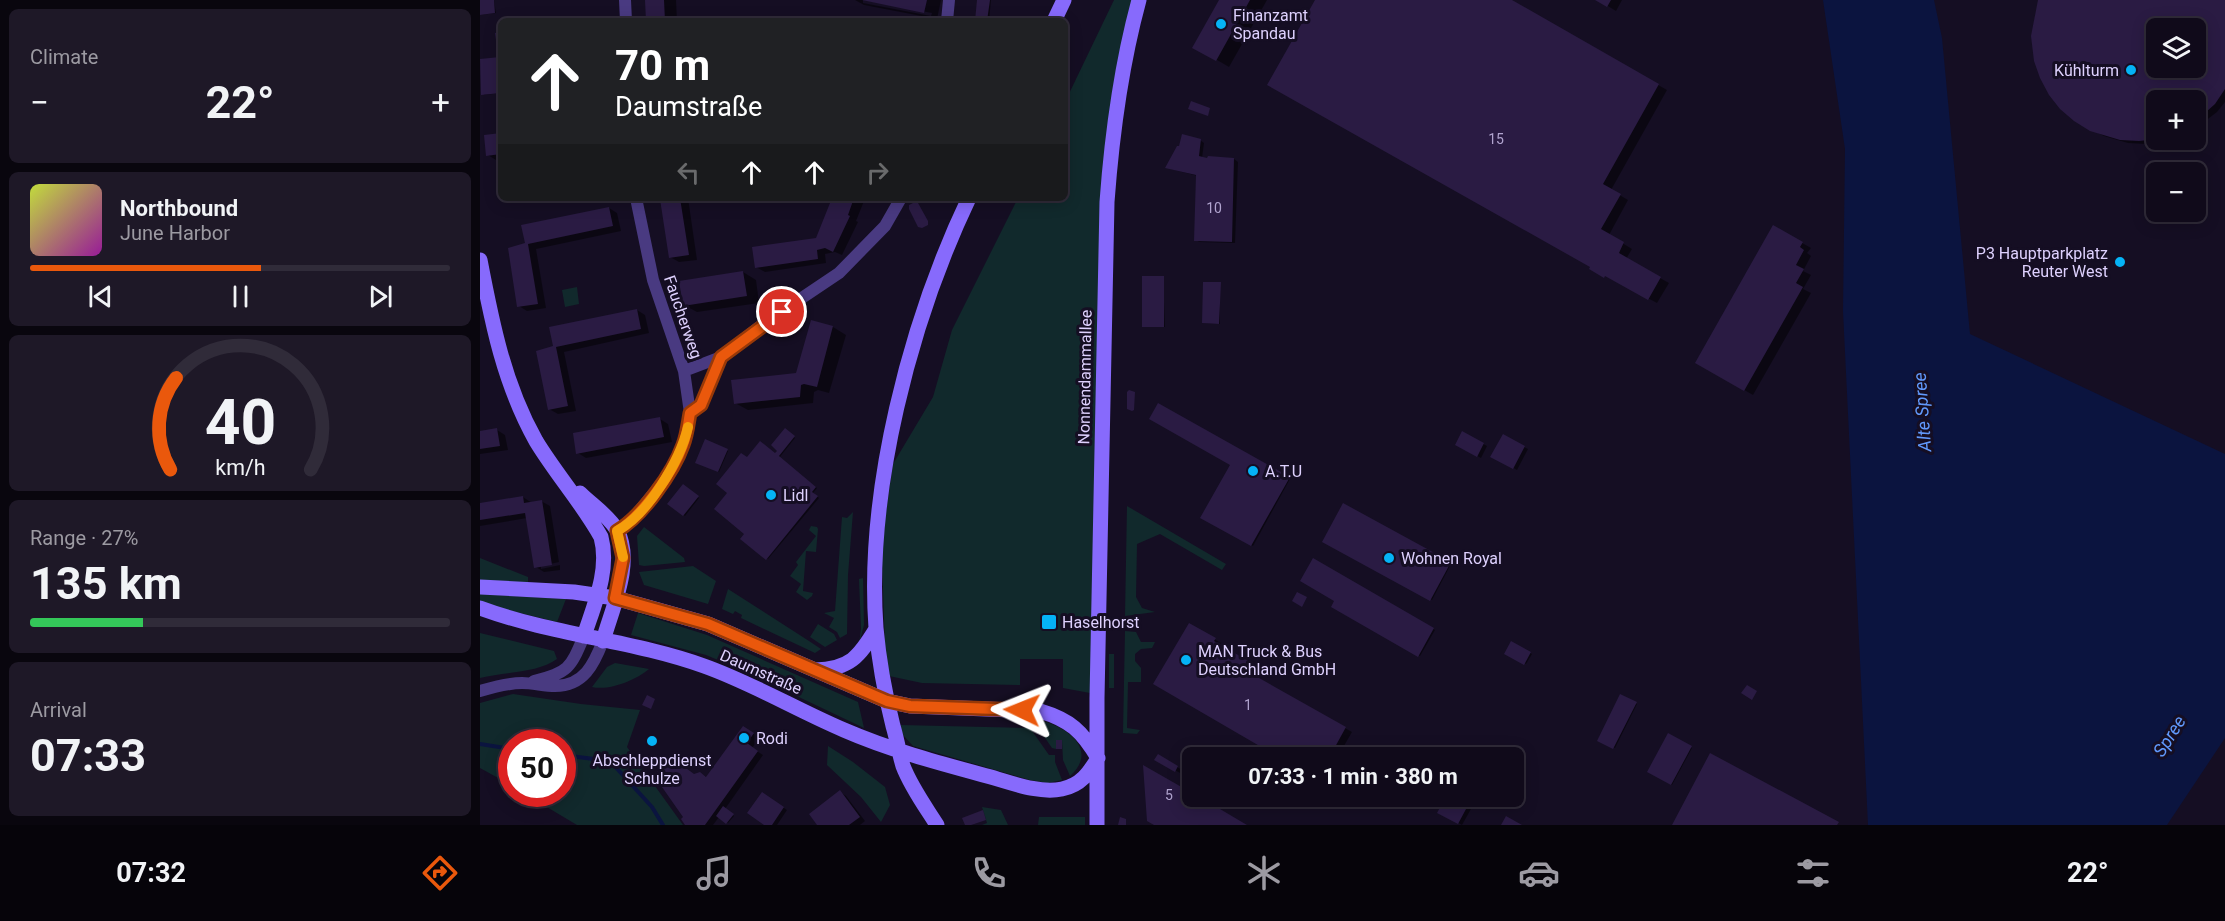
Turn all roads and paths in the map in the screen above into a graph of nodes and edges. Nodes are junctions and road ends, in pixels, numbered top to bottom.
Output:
1 (626, 0) edge
2 (950, 0) edge
3 (1064, 0) edge
4 (1139, 0) edge
5 (626, 18) edge
6 (947, 18) edge
7 (1055, 18) edge
8 (637, 201) edge
9 (899, 201) edge
10 (968, 201) edge
11 (480, 260) edge
12 (721, 357) junction
13 (684, 371) junction
14 (690, 413) junction
15 (562, 478) junction
16 (617, 531) junction
17 (480, 587) edge
18 (597, 595) junction
19 (615, 598) junction
20 (480, 608) edge
21 (876, 628) junction
22 (584, 636) junction
23 (603, 641) junction
24 (812, 670) junction
25 (524, 683) junction
26 (480, 691) edge
27 (887, 701) junction
28 (899, 750) junction
29 (1098, 758) junction
30 (937, 825) edge
31 (1097, 825) edge

1 - 5 street
2 - 6 street
3 - 7 main road
4 - 29 main road, Nonnendammallee
8 - 13 street, Faucherweg
9 - 12 street
10 - 21 main road
11 - 15 main road
12 - 13 street
12 - 14 street
13 - 14 street, Faucherweg
14 - 16 street, Faucherweg
15 - 16 main road
15 - 18 main road
16 - 19 main road
17 - 18 main road, Daumstraße
18 - 19 main road, Daumstraße
18 - 22 main road
19 - 23 main road
19 - 24 main road, Daumstraße
20 - 22 main road, Daumstraße
21 - 24 main road
21 - 27 main road
22 - 23 main road, Daumstraße
22 - 25 street
23 - 25 street
23 - 28 main road, Daumstraße
24 - 27 main road, Daumstraße
25 - 26 street
27 - 28 main road
27 - 29 main road, Daumstraße
28 - 29 main road, Daumstraße
28 - 30 main road
29 - 31 main road, Nonnendammallee

